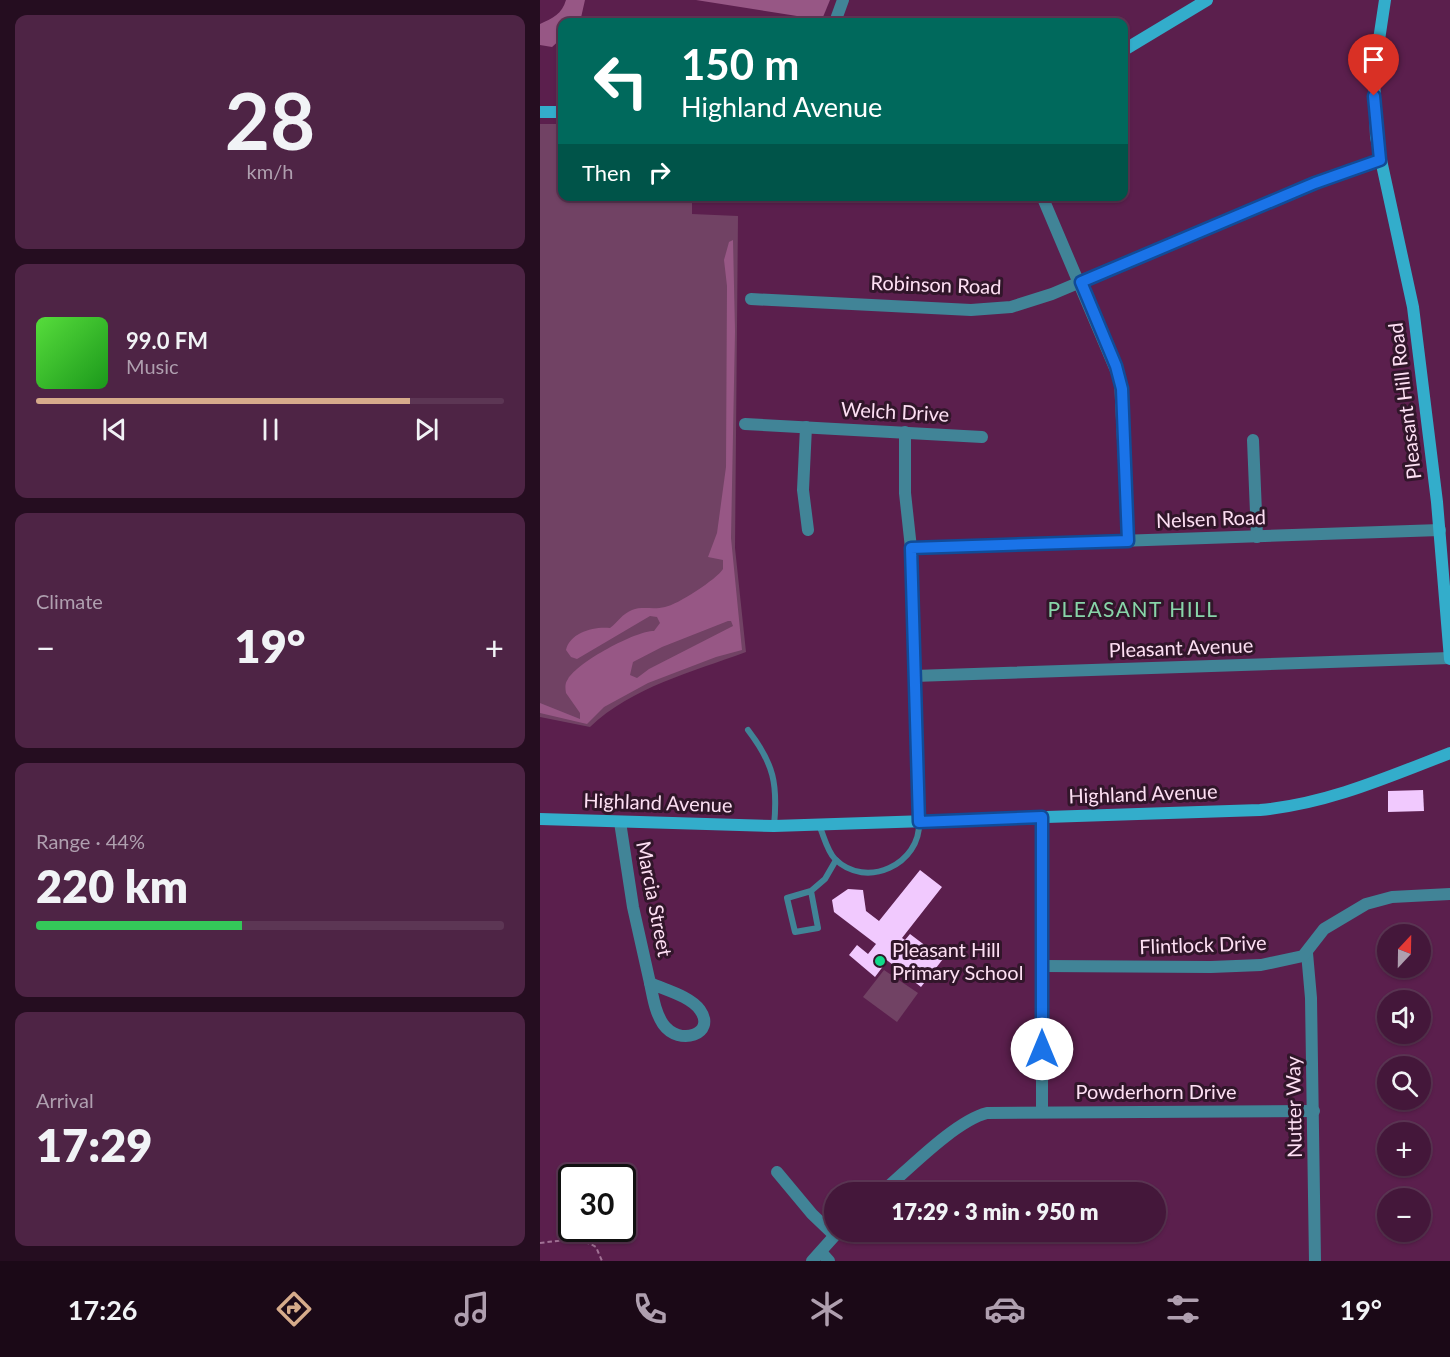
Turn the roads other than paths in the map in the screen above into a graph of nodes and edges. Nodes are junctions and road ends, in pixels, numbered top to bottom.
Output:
1 (843, 0) edge
2 (1207, 0) edge
3 (1385, 0) edge
4 (836, 18) edge
5 (1128, 48) edge
6 (540, 112) edge
7 (558, 112) edge
8 (1380, 160) junction
9 (1044, 201) edge
10 (1081, 282) junction
11 (751, 298) dead end
12 (745, 424) dead end
13 (806, 427) junction
14 (905, 432) junction
15 (982, 437) dead end
16 (1253, 440) dead end
17 (808, 530) dead end
18 (1440, 530) junction
19 (1257, 537) junction
20 (1128, 541) junction
21 (911, 548) junction
22 (1450, 658) edge
23 (914, 676) junction
24 (748, 730) dead end
25 (1450, 753) edge
26 (1042, 817) junction
27 (540, 819) edge
28 (620, 822) junction
29 (919, 822) junction
30 (819, 825) junction
31 (774, 826) junction
32 (836, 860) junction
33 (811, 891) junction
34 (1450, 894) edge
35 (1307, 953) junction
36 (1042, 966) junction
37 (650, 983) junction
38 (1042, 1112) junction
39 (1314, 1112) junction
40 (777, 1172) dead end
41 (894, 1182) edge
42 (824, 1224) edge
43 (832, 1242) edge
44 (825, 1256) edge
45 (812, 1261) edge
46 (1315, 1261) edge

1 - 4 street
2 - 5 street
3 - 8 street, Pleasant Hill Road
6 - 7 street
8 - 10 street, Robinson Road
8 - 18 street, Pleasant Hill Road
9 - 10 street
10 - 11 street, Robinson Road
10 - 20 street
12 - 13 street, Welch Drive
13 - 14 street, Welch Drive
13 - 17 street
14 - 15 street, Welch Drive
14 - 21 street
16 - 19 street
18 - 19 street, Nelsen Road
18 - 22 street, Pleasant Hill Road
19 - 20 street, Nelsen Road
20 - 21 street, Nelsen Road
21 - 23 street
22 - 23 street, Pleasant Avenue
23 - 29 street
24 - 31 lane
25 - 26 street, Highland Avenue
26 - 29 street, Highland Avenue
26 - 36 street
27 - 28 street, Highland Avenue
28 - 31 street, Highland Avenue
28 - 37 street, Marcia Street
29 - 30 street, Highland Avenue
29 - 32 lane
30 - 31 street, Highland Avenue
30 - 32 lane
32 - 33 lane
33 - 33 lane
34 - 35 street
35 - 36 street, Flintlock Drive
35 - 39 street, Nutter Way
36 - 38 street
37 - 37 street, Marcia Street
38 - 39 street, Powderhorn Drive
38 - 41 street, Powderhorn Drive
39 - 46 street, Nutter Way
40 - 42 street
43 - 44 street
44 - 45 street

